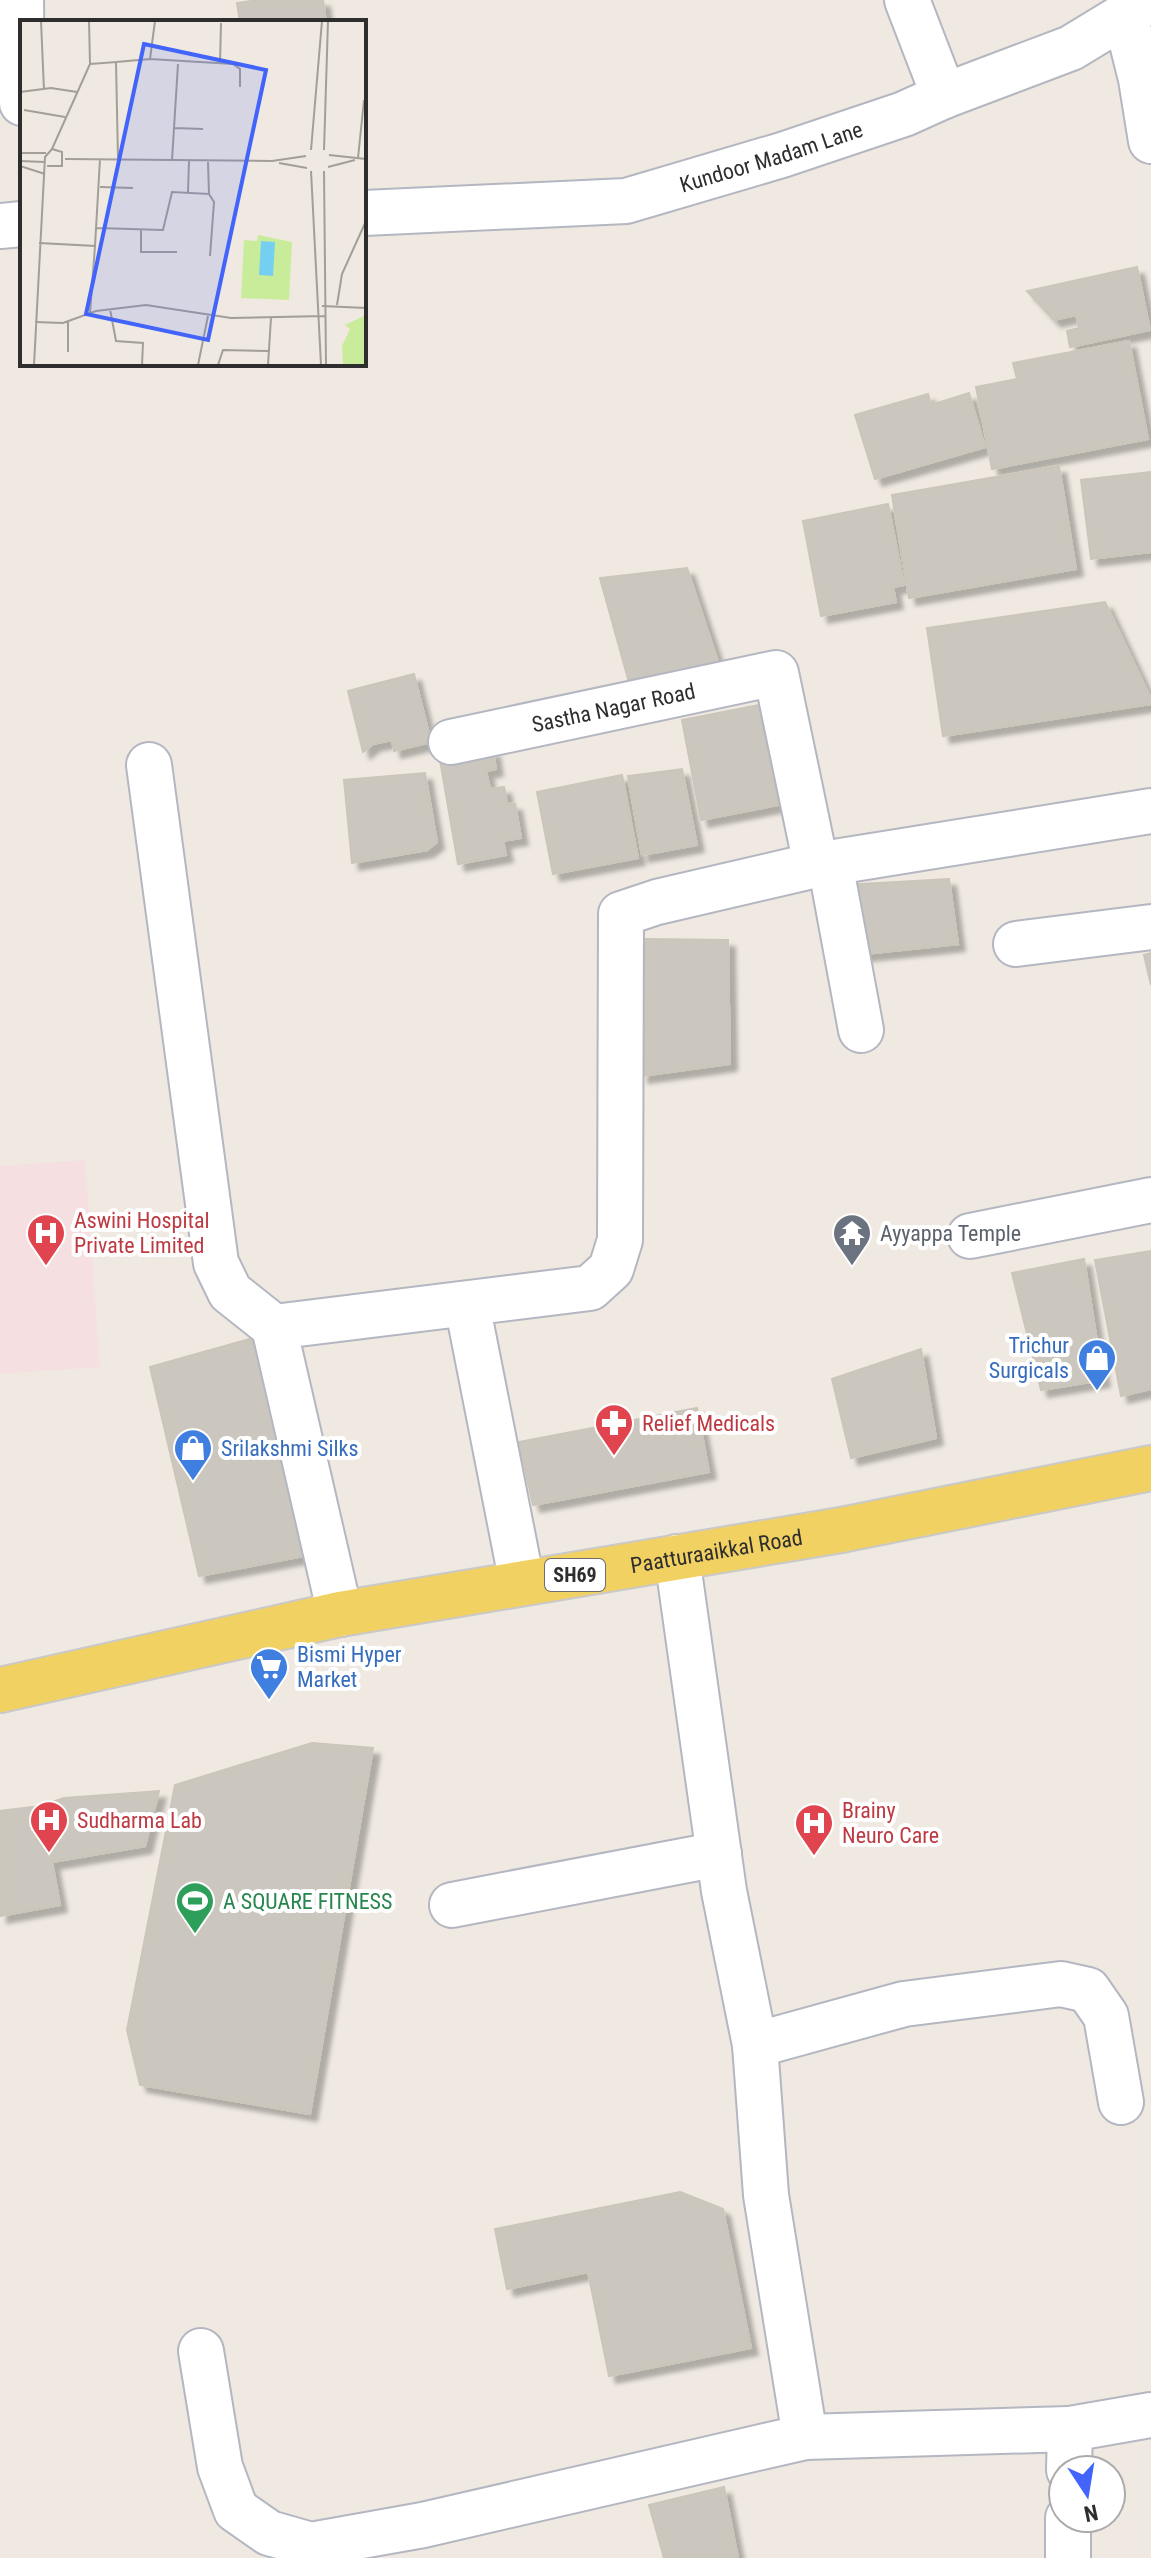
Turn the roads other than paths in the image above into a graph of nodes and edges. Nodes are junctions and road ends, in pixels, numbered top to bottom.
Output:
1 (21, 0) edge
2 (907, 0) edge
3 (1138, 8) edge
4 (21, 20) edge
5 (944, 96) junction
6 (1151, 141) edge
7 (366, 213) edge
8 (20, 224) edge
9 (0, 226) edge
10 (451, 742) dead end
11 (149, 765) dead end
12 (1151, 811) edge
13 (823, 864) junction
14 (1151, 927) edge
15 (1016, 944) dead end
16 (861, 1030) dead end
17 (1151, 1200) edge
18 (970, 1236) dead end
19 (467, 1304) junction
20 (274, 1327) junction
21 (1151, 1468) edge
22 (677, 1557) junction
23 (522, 1583) junction
24 (340, 1614) junction
25 (0, 1690) edge
26 (719, 1854) junction
27 (452, 1905) dead end
28 (755, 2045) junction
29 (1121, 2102) dead end
30 (201, 2351) dead end
31 (1151, 2415) edge
32 (805, 2437) junction
33 (1070, 2450) edge
34 (1068, 2534) edge
35 (426, 2541) edge
36 (271, 2546) edge
37 (1068, 2558) edge

1 - 4 street
2 - 5 street
3 - 5 street, Kundoor Madam Lane
3 - 6 street
5 - 7 street, Kundoor Madam Lane
8 - 9 street
10 - 13 street, Sastha Nagar Road
11 - 20 street
12 - 13 street
13 - 16 street
13 - 19 street
14 - 15 street
17 - 18 street
19 - 20 street
19 - 23 street
20 - 24 street
21 - 22 main road, Paatturaaikkal Road / SH69
22 - 23 main road, Paatturaaikkal Road / SH69
22 - 26 street
23 - 24 main road, Paatturaaikkal Road / SH69
24 - 25 main road, Paatturaaikkal Road / SH69
26 - 27 street
26 - 28 street
28 - 29 street
28 - 32 street
30 - 36 street
31 - 33 street
32 - 33 street
32 - 35 street
34 - 37 street
35 - 36 street

